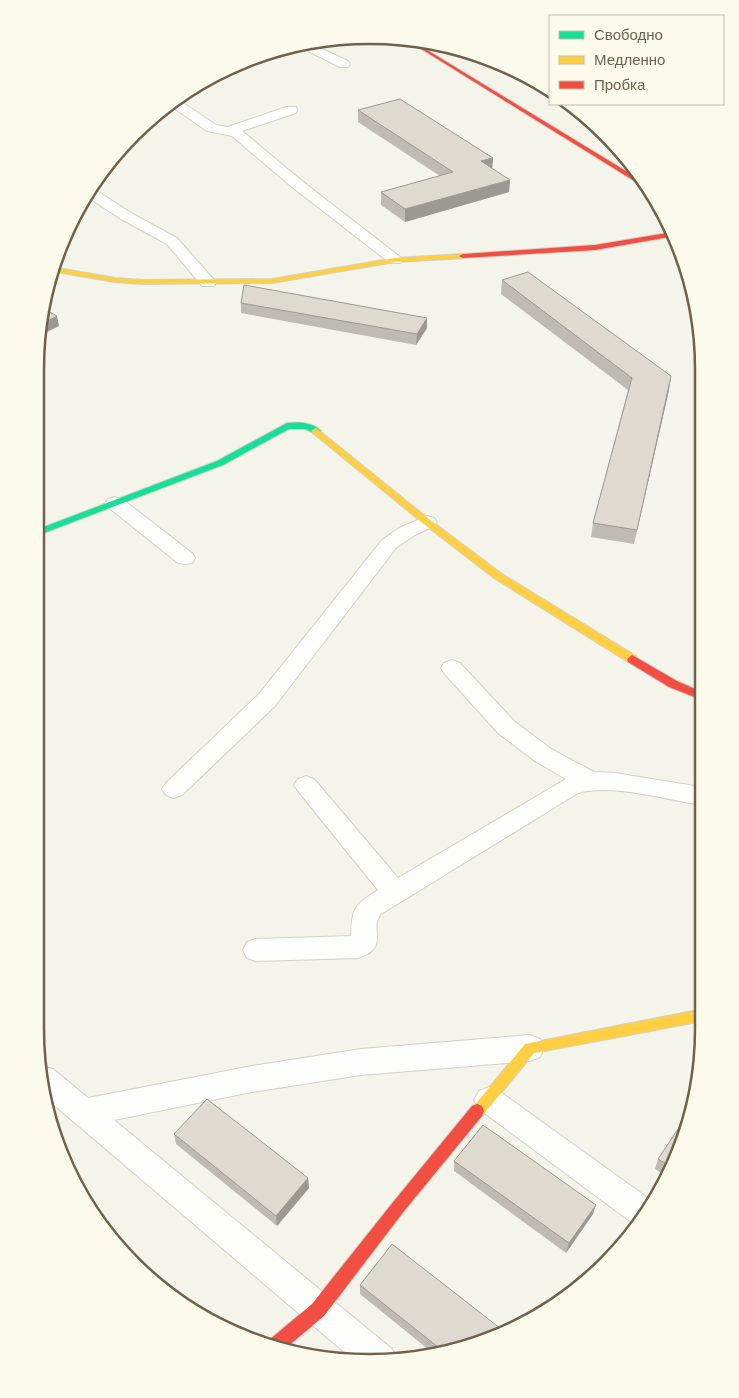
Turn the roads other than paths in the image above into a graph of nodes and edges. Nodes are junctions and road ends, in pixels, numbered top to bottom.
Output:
1 (421, 48) edge
2 (312, 49) edge
3 (344, 64) dead end
4 (179, 106) edge
5 (291, 110) dead end
6 (230, 130) junction
7 (632, 178) edge
8 (95, 195) edge
9 (666, 236) edge
10 (396, 260) junction
11 (59, 270) edge
12 (208, 283) junction
13 (115, 502) junction
14 (427, 522) junction
15 (44, 530) edge
16 (185, 558) dead end
17 (452, 668) dead end
18 (695, 693) edge
19 (590, 781) junction
20 (306, 786) dead end
21 (174, 789) dead end
22 (695, 795) edge
23 (395, 893) junction
24 (256, 950) dead end
25 (695, 1017) edge
26 (530, 1048) junction
27 (49, 1083) edge
28 (489, 1100) junction
29 (85, 1112) junction
30 (639, 1210) edge
31 (318, 1310) junction
32 (281, 1342) edge
33 (371, 1354) edge

1 - 7 street
2 - 3 street
4 - 6 street
5 - 6 street
6 - 10 street
8 - 12 street
9 - 10 street
10 - 12 street
11 - 12 street
13 - 14 street
13 - 15 street
13 - 16 street
14 - 18 street
14 - 21 street
17 - 19 street
19 - 22 street
19 - 23 street
20 - 23 street
23 - 24 street
25 - 26 street
26 - 28 street
26 - 29 street
27 - 29 street
28 - 30 street
28 - 31 street
29 - 31 street
31 - 32 street
31 - 33 street

